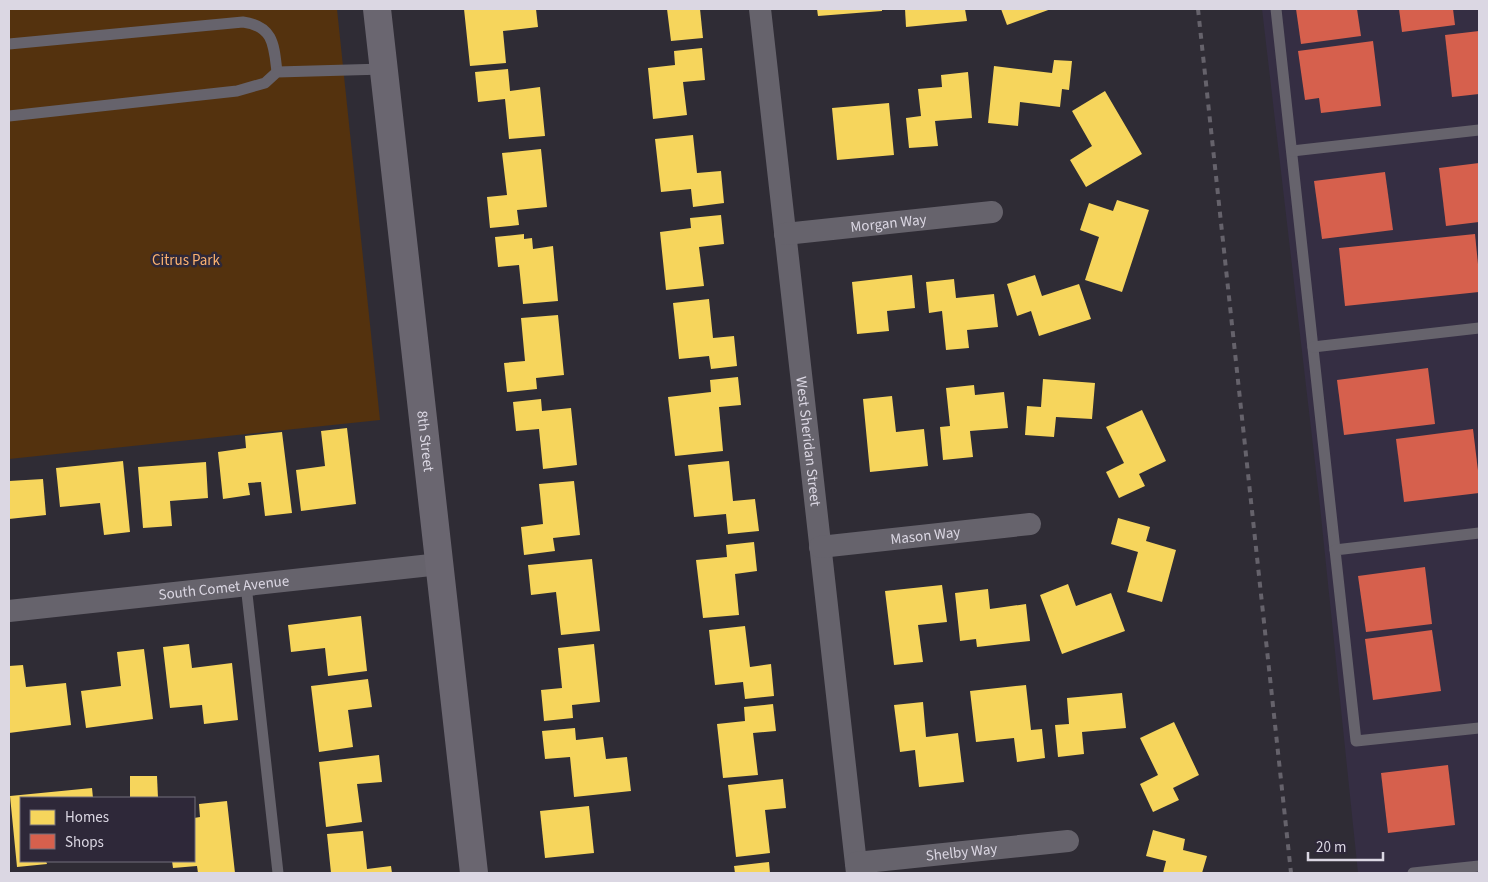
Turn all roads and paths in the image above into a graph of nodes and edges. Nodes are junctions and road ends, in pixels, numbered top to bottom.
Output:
1 (377, 9) edge
2 (760, 9) edge
3 (1276, 9) edge
4 (9, 44) edge
5 (384, 69) junction
6 (277, 72) junction
7 (9, 116) edge
8 (1479, 130) edge
9 (1292, 151) junction
10 (992, 212) dead end
11 (785, 234) junction
12 (1479, 328) edge
13 (1313, 347) junction
14 (1030, 524) dead end
15 (1479, 534) edge
16 (820, 547) junction
17 (1335, 550) junction
18 (440, 564) junction
19 (246, 585) junction
20 (9, 611) edge
21 (1479, 728) edge
22 (1068, 841) dead end
23 (1479, 866) edge
24 (856, 868) edge
25 (278, 873) edge
26 (474, 873) edge
27 (1413, 873) edge

1 - 5 street, 8th Street
2 - 11 street, West Sheridan Street
3 - 9 lane
4 - 6 lane
5 - 6 lane
5 - 18 street, 8th Street
6 - 7 lane
8 - 9 lane
9 - 13 lane
10 - 11 street, Morgan Way
11 - 16 street, West Sheridan Street
12 - 13 lane
13 - 17 lane
14 - 16 street, Mason Way
15 - 17 lane
16 - 24 street, West Sheridan Street
17 - 21 lane
18 - 19 street, South Comet Avenue
18 - 26 street, 8th Street
19 - 20 street, South Comet Avenue
19 - 25 lane
22 - 24 street, Shelby Way
23 - 27 lane

